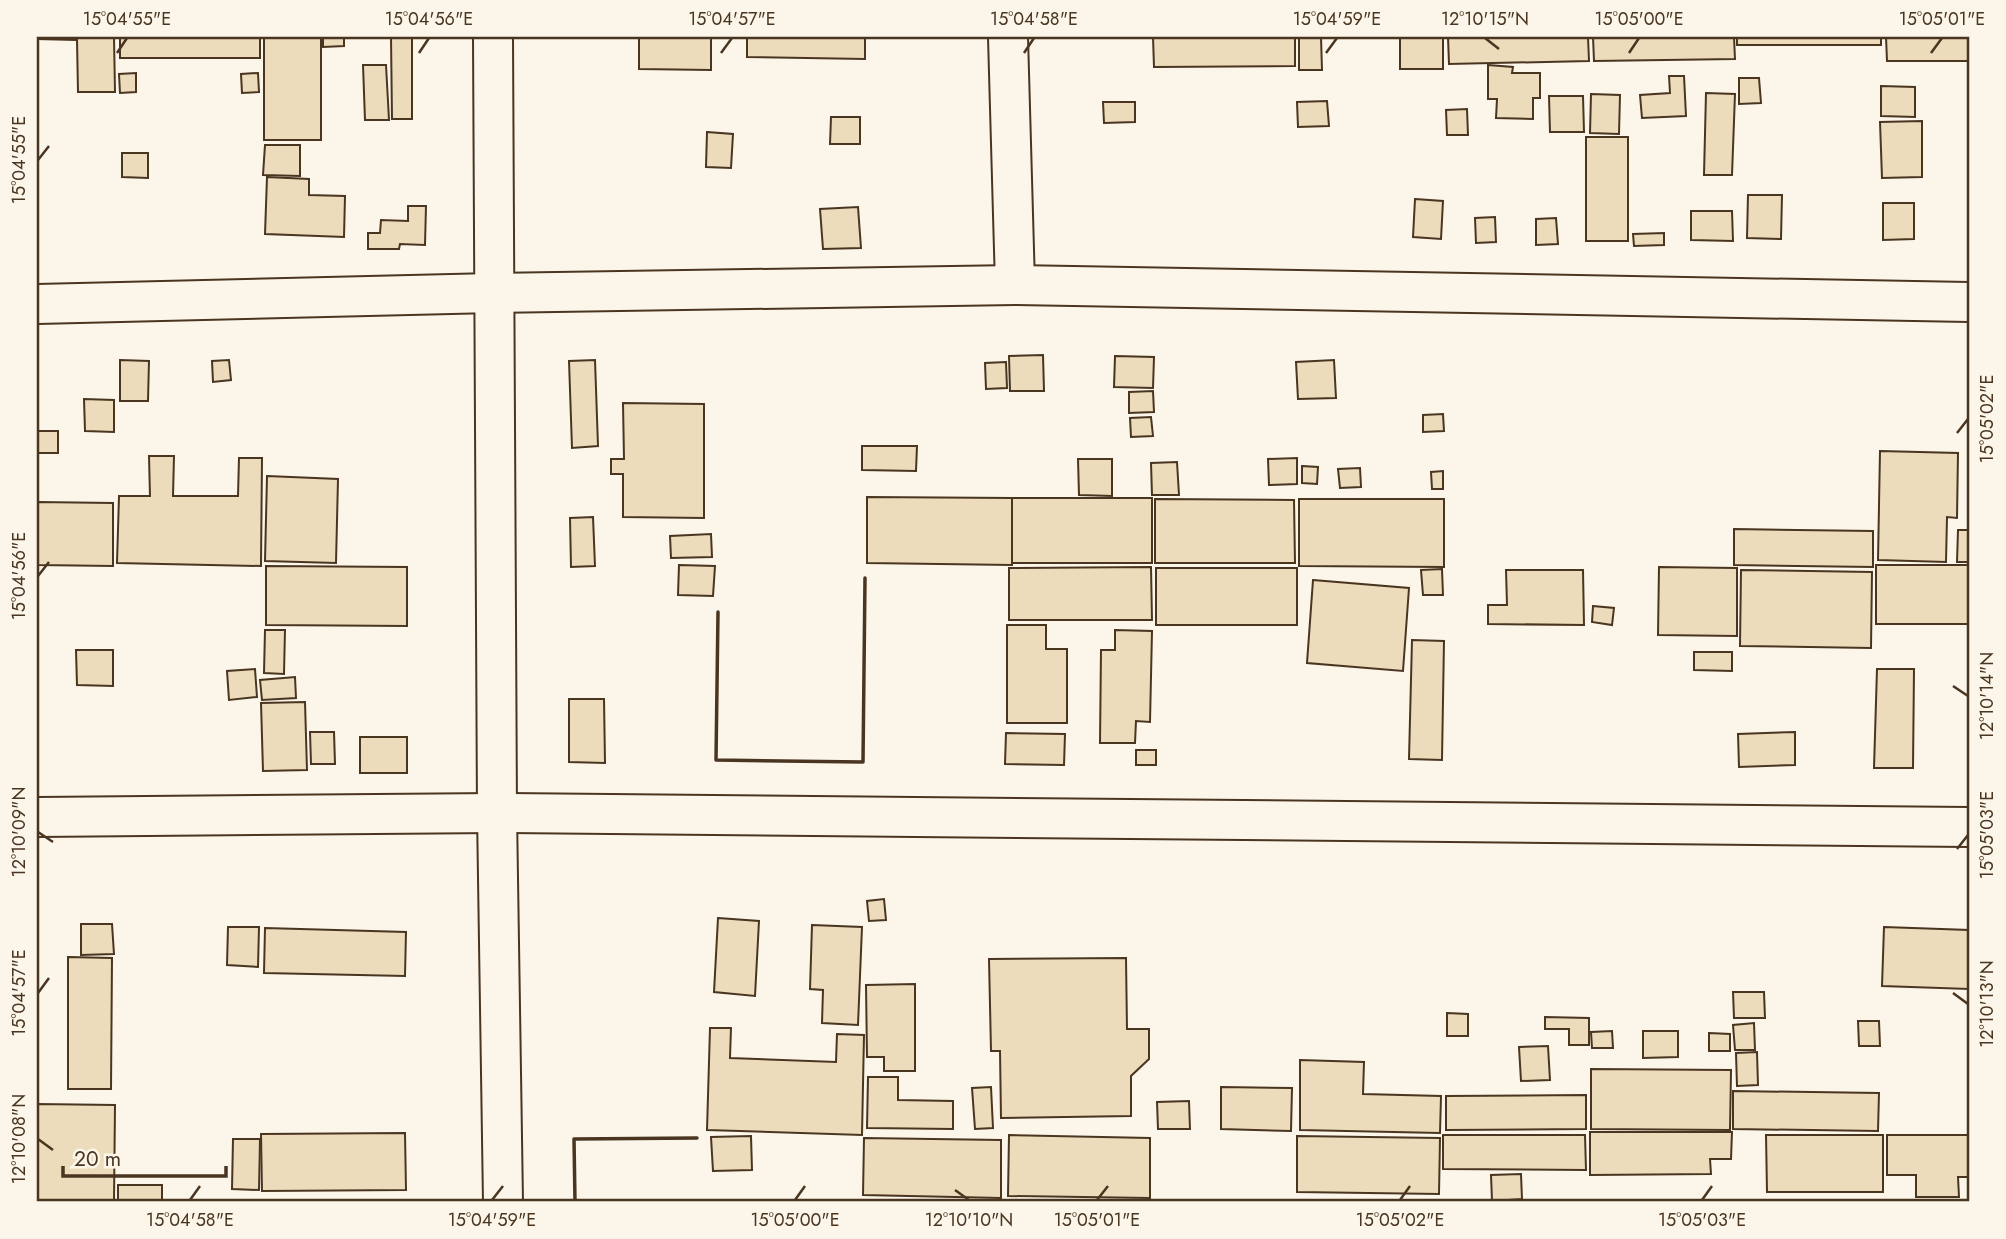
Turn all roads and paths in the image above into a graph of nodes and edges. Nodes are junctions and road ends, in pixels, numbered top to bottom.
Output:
1 (493, 37) edge
2 (1008, 37) edge
3 (1015, 285) junction
4 (493, 293) junction
5 (1969, 302) edge
6 (37, 304) edge
7 (497, 813) junction
8 (37, 817) edge
9 (1969, 827) edge
10 (503, 1202) edge

1 - 4 street
2 - 3 street
3 - 4 street
3 - 5 street
4 - 6 street
4 - 7 street
7 - 8 street
7 - 9 street
7 - 10 street

